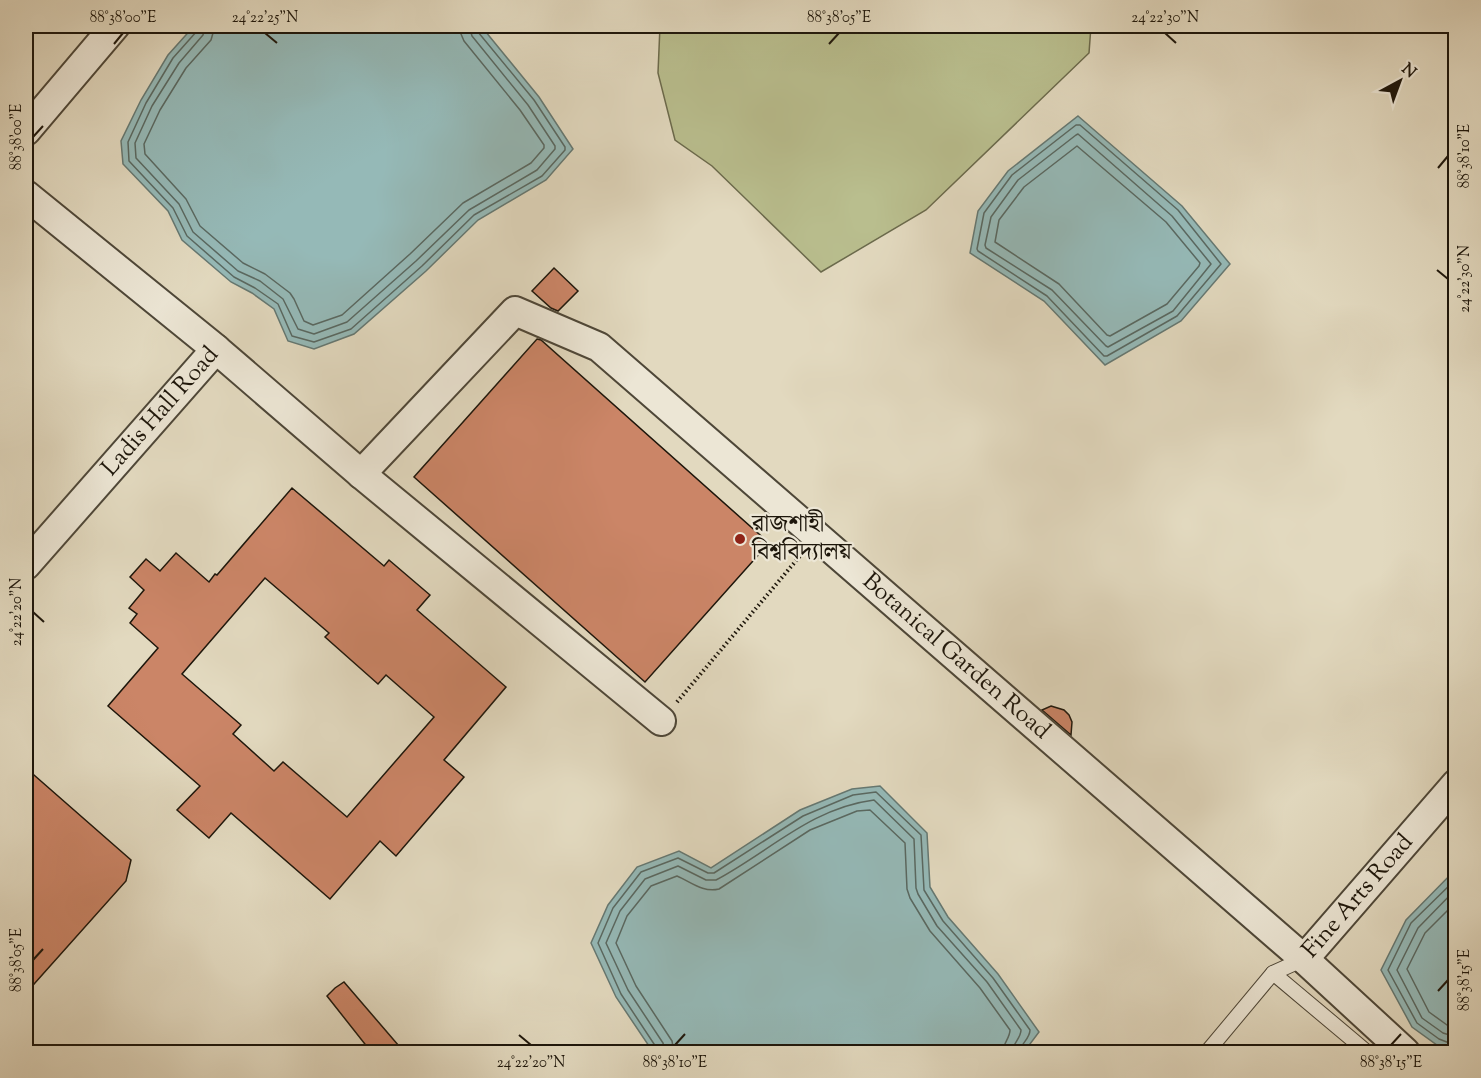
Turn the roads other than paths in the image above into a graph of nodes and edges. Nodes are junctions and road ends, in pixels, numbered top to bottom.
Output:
1 (115, 26) edge
2 (26, 131) edge
3 (26, 195) edge
4 (216, 349) junction
5 (361, 474) junction
6 (26, 565) edge
7 (661, 721) road end
8 (1455, 784) edge
9 (1304, 959) junction
10 (1273, 973) junction
11 (1207, 1053) edge
12 (1367, 1053) edge
13 (1405, 1053) edge

1 - 2 street
3 - 4 street
4 - 5 street, Ladis Hall Road
4 - 6 street, Ladis Hall Road
5 - 7 street, Ladis Hall Road
5 - 9 street, Botanical Garden Road
8 - 9 street, Fine Arts Road
9 - 10 lane
9 - 13 street, Fine Arts Road
10 - 11 lane
10 - 12 lane

